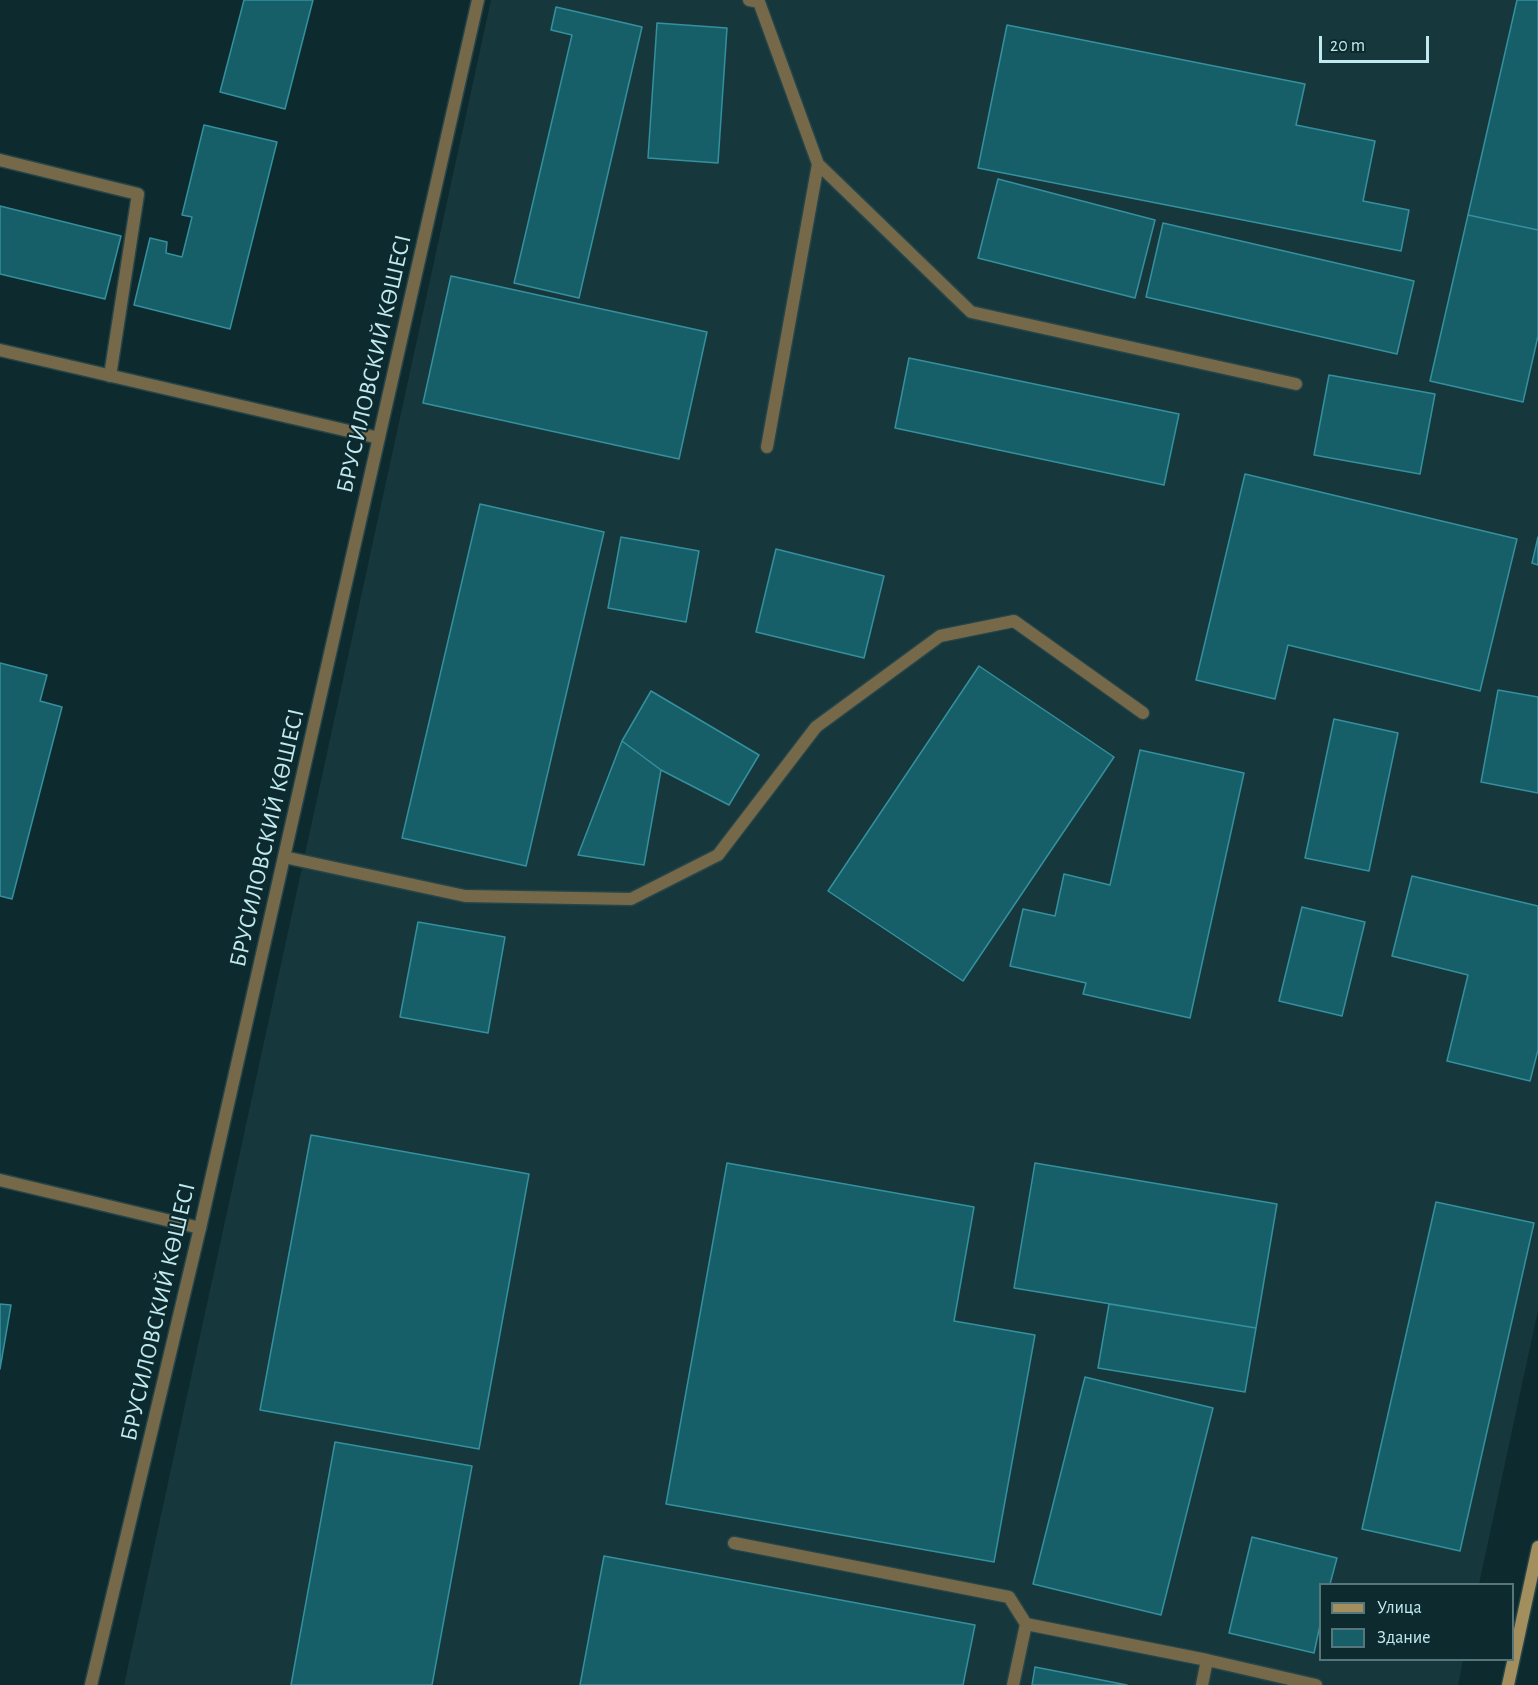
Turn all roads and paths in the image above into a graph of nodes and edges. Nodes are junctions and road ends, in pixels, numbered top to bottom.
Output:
1 (478, 0) edge
2 (749, 0) edge
3 (0, 160) edge
4 (818, 164) junction
5 (0, 350) edge
6 (110, 376) junction
7 (1296, 384) dead end
8 (379, 438) junction
9 (767, 447) dead end
10 (1143, 713) dead end
11 (284, 857) junction
12 (0, 1180) edge
13 (200, 1228) junction
14 (734, 1543) dead end
15 (1538, 1547) edge
16 (1026, 1624) junction
17 (1514, 1657) edge
18 (1207, 1660) junction
19 (1513, 1661) edge
20 (91, 1685) edge
21 (1014, 1685) edge
22 (1202, 1685) edge
23 (1316, 1685) edge
24 (1508, 1685) edge

1 - 8 street, БРУСИЛОВСКИЙ КӨШЕСІ
2 - 4 street
3 - 6 street
4 - 7 street
4 - 9 street
5 - 6 street
6 - 8 street
8 - 11 street, БРУСИЛОВСКИЙ КӨШЕСІ
10 - 11 street
11 - 13 street, БРУСИЛОВСКИЙ КӨШЕСІ
12 - 13 street
13 - 20 street, БРУСИЛОВСКИЙ КӨШЕСІ
14 - 16 street
15 - 17 street
16 - 18 street
16 - 21 street
18 - 22 street
18 - 23 street
19 - 24 street

